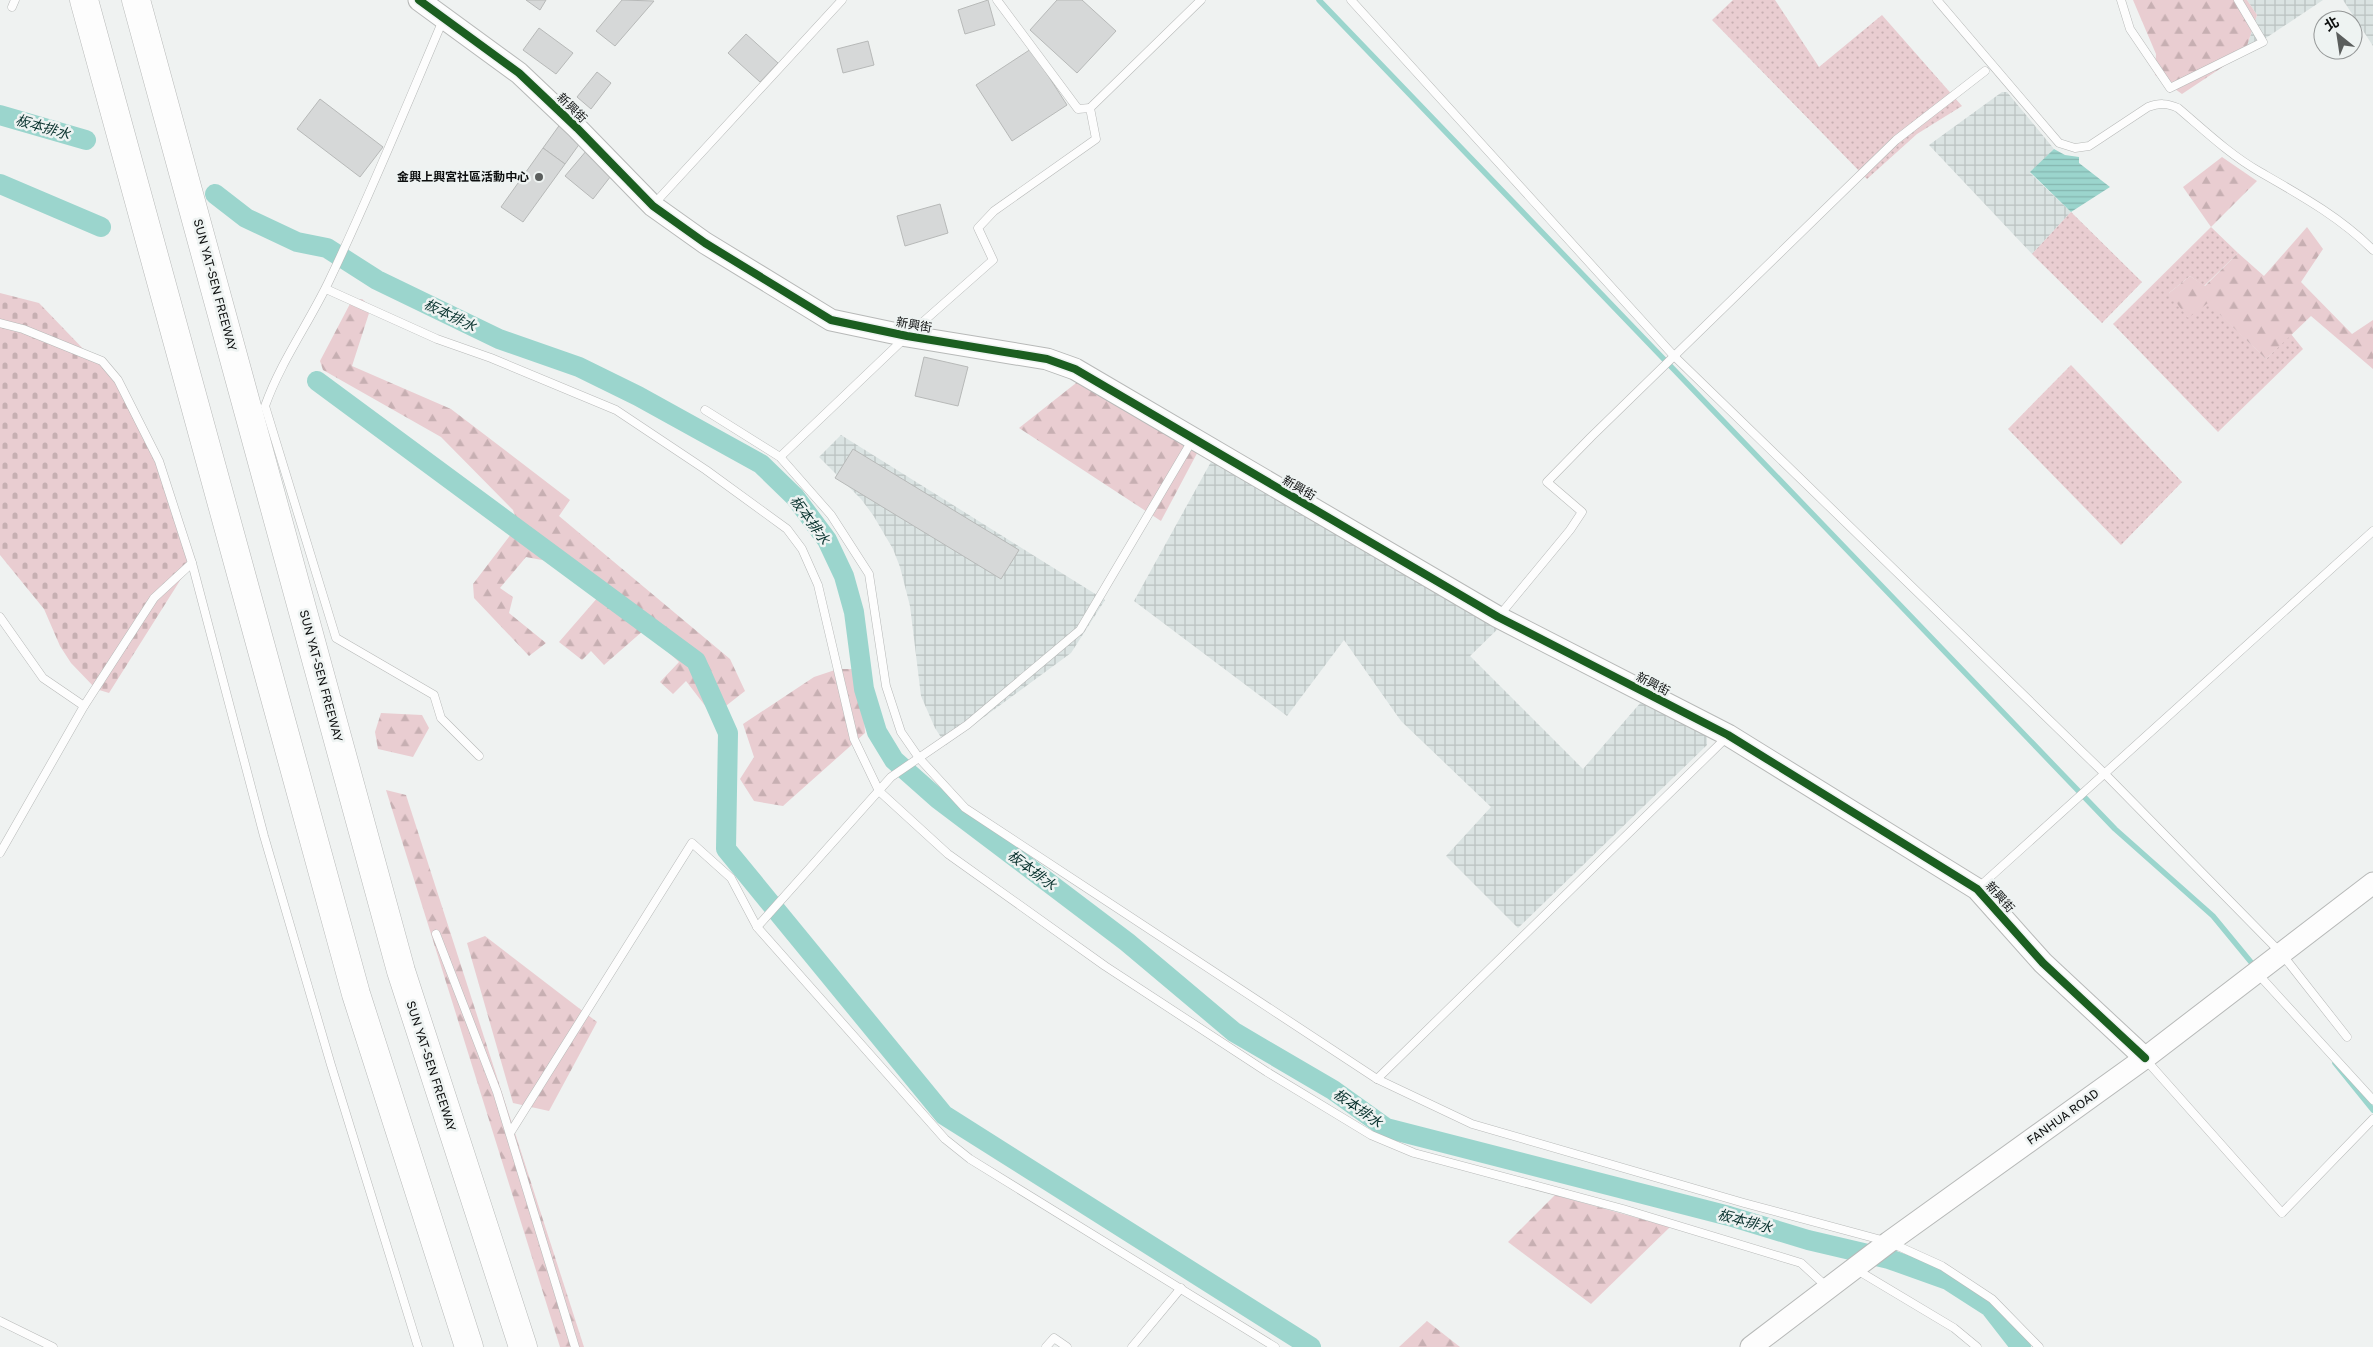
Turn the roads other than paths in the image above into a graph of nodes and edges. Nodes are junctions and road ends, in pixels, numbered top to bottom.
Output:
1 (84, 0) edge
2 (136, 0) edge
3 (418, 0) edge
4 (842, 0) edge
5 (997, 0) edge
6 (1201, 0) edge
7 (1351, 0) edge
8 (1937, 0) edge
9 (2122, 0) edge
10 (2238, 0) edge
11 (444, 18) junction
12 (1986, 71) dead end
13 (1090, 108) junction
14 (652, 206) junction
15 (2373, 250) edge
16 (326, 289) junction
17 (0, 323) edge
18 (907, 336) junction
19 (1674, 356) junction
20 (706, 410) dead end
21 (1194, 439) junction
22 (780, 457) junction
23 (2373, 531) edge
24 (192, 563) junction
25 (0, 617) edge
26 (1498, 617) junction
27 (84, 706) junction
28 (1728, 735) junction
29 (479, 756) dead end
30 (919, 758) junction
31 (2105, 774) junction
32 (879, 791) junction
33 (0, 853) edge
34 (2373, 883) edge
35 (1977, 889) junction
36 (757, 927) junction
37 (436, 934) dead end
38 (2281, 952) junction
39 (2256, 971) junction
40 (2347, 1037) dead end
41 (2145, 1058) junction
42 (1377, 1079) junction
43 (2373, 1100) edge
44 (2373, 1118) edge
45 (510, 1133) junction
46 (1889, 1242) junction
47 (1854, 1268) junction
48 (1827, 1287) junction
49 (1181, 1288) junction
50 (0, 1321) edge
51 (53, 1347) edge
52 (418, 1347) edge
53 (469, 1347) edge
54 (523, 1347) edge
55 (575, 1347) edge
56 (1046, 1347) edge
57 (1067, 1347) edge
58 (1132, 1347) edge
59 (1275, 1347) edge
60 (1751, 1347) edge
61 (1977, 1347) edge
62 (2039, 1347) edge

1 - 53 highway
2 - 54 highway, SUN YAT-SEN FREEWAY
3 - 11 street, 新興街
4 - 14 lane
5 - 13 lane
6 - 13 lane
7 - 19 lane
8 - 15 lane
9 - 10 lane
11 - 14 street, 新興街
11 - 16 lane
12 - 19 lane
13 - 18 lane
14 - 18 street, 新興街
16 - 29 lane
16 - 32 lane
17 - 24 lane
18 - 21 street, 新興街
18 - 22 lane
19 - 26 lane
19 - 31 lane
20 - 22 lane
21 - 26 street, 新興街
21 - 30 lane
22 - 30 lane
23 - 31 lane
24 - 27 lane
24 - 52 lane
25 - 27 lane
26 - 28 street, 新興街
27 - 33 lane
28 - 35 street, 新興街
28 - 42 lane
30 - 32 lane
30 - 42 lane
31 - 35 lane
31 - 38 lane
32 - 36 lane
32 - 48 lane
34 - 38 street, FANHUA ROAD
35 - 41 street, 新興街
36 - 45 lane
36 - 49 lane
37 - 45 lane
38 - 39 street, FANHUA ROAD
38 - 40 lane
39 - 41 street, FANHUA ROAD
39 - 43 lane
41 - 44 lane
41 - 46 street, FANHUA ROAD
42 - 46 lane
45 - 55 lane
46 - 47 street, FANHUA ROAD
46 - 62 lane
47 - 48 street, FANHUA ROAD
47 - 61 lane
48 - 60 street, FANHUA ROAD
49 - 58 lane
49 - 59 lane
50 - 51 lane
56 - 57 lane

